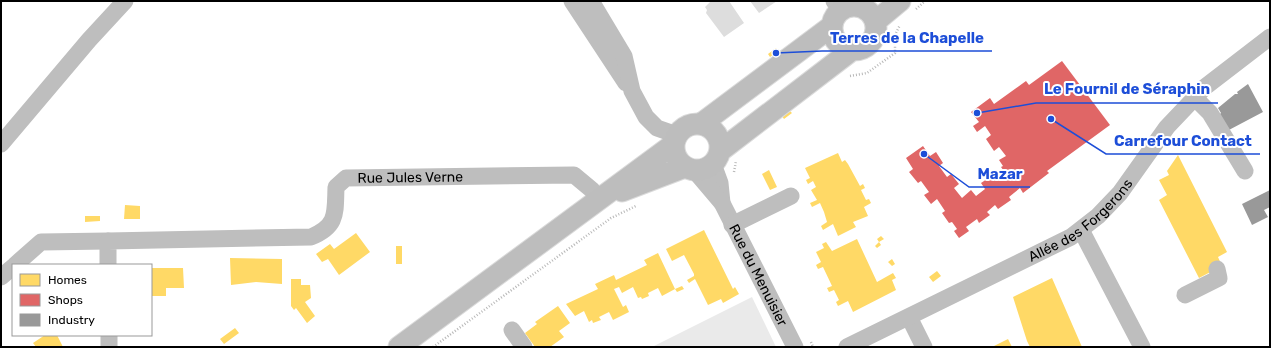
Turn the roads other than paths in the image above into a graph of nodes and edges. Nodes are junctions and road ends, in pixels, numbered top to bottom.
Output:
1 (124, 1) edge
2 (572, 1) edge
3 (590, 1) edge
4 (900, 1) edge
5 (870, 10) edge
6 (836, 12) edge
7 (1270, 37) edge
8 (852, 50) junction
9 (632, 91) junction
10 (1195, 98) junction
11 (701, 124) junction
12 (675, 140) junction
13 (1, 144) edge
14 (703, 163) junction
15 (1244, 171) dead end
16 (791, 196) dead end
17 (599, 200) junction
18 (732, 224) junction
19 (1080, 230) junction
20 (108, 241) junction
21 (16, 264) edge
22 (108, 264) edge
23 (12, 268) edge
24 (1217, 269) dead end
25 (1, 277) edge
26 (1185, 295) dead end
27 (909, 317) junction
28 (512, 330) dead end
29 (109, 336) edge
30 (110, 347) edge
31 (399, 347) edge
32 (524, 347) edge
33 (795, 347) edge
34 (847, 347) edge
35 (924, 347) edge
36 (1142, 347) edge

1 - 13 street
2 - 9 street
3 - 9 street
4 - 5 main road
5 - 6 main road
5 - 8 main road
6 - 8 main road
6 - 11 main road
7 - 10 street, Allée des Forgerons
8 - 14 main road
9 - 12 street
10 - 15 street
10 - 19 street, Allée des Forgerons
11 - 12 main road
11 - 14 main road
12 - 14 main road
12 - 17 main road
14 - 17 main road
14 - 18 street, Rue du Menuisier
16 - 18 street
17 - 20 street, Rue Jules Verne
17 - 31 main road
18 - 33 street, Rue du Menuisier
19 - 27 street, Allée des Forgerons
19 - 36 street
20 - 21 street, Rue Jules Verne
20 - 22 street
23 - 25 street, Rue Jules Verne
24 - 26 street
27 - 34 street, Allée des Forgerons
27 - 35 street
28 - 32 street
29 - 30 street

